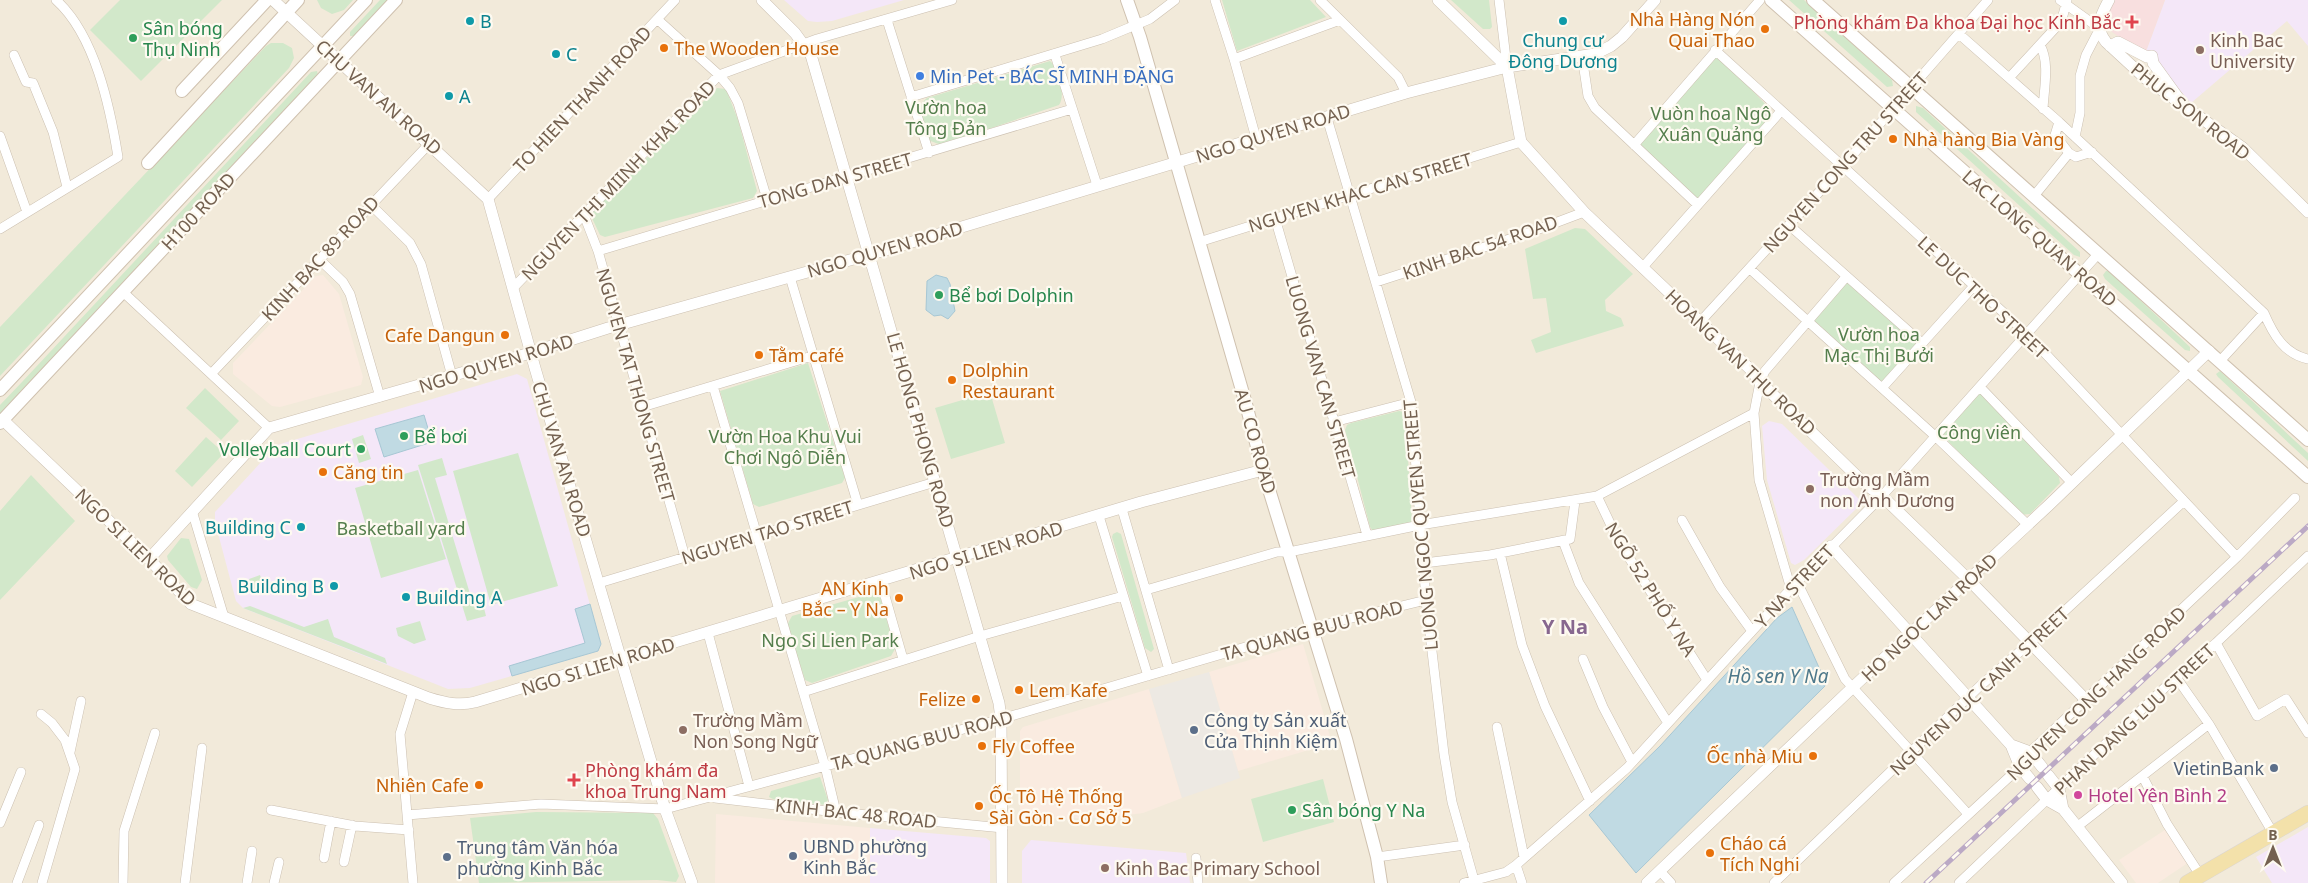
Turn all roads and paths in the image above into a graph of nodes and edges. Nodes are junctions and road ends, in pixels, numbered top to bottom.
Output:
1 (56, 0) edge
2 (267, 0) edge
3 (273, 0) edge
4 (298, 0) edge
5 (366, 0) edge
6 (396, 0) edge
7 (675, 0) edge
8 (762, 0) edge
9 (952, 0) edge
10 (1127, 0) edge
11 (1175, 0) edge
12 (1215, 0) edge
13 (1320, 0) edge
14 (1438, 0) edge
15 (1499, 0) edge
16 (1655, 0) edge
17 (1760, 0) edge
18 (1771, 0) edge
19 (1814, 0) edge
20 (1988, 0) edge
21 (2109, 0) edge
22 (2064, 2) edge
23 (2103, 6) edge
24 (287, 13) junction
25 (657, 19) junction
26 (887, 20) junction
27 (1340, 20) junction
28 (1135, 26) junction
29 (2099, 29) junction
30 (1959, 34) junction
31 (803, 44) junction
32 (2040, 45) junction
33 (323, 46) junction
34 (2110, 46) junction
35 (1715, 50) junction
36 (14, 55) dead end
37 (1055, 55) junction
38 (1582, 56) junction
39 (1234, 59) junction
40 (338, 60) junction
41 (1507, 67) junction
42 (719, 75) junction
43 (2009, 78) junction
44 (1912, 88) junction
45 (182, 91) dead end
46 (1406, 93) junction
47 (911, 97) junction
48 (2184, 106) junction
49 (1893, 108) junction
50 (1072, 109) junction
51 (2043, 109) junction
52 (1780, 111) junction
53 (1327, 118) junction
54 (2059, 122) junction
55 (0, 136) edge
56 (2075, 137) junction
57 (1256, 138) junction
58 (1522, 142) junction
59 (430, 143) junction
60 (1634, 145) junction
61 (2092, 152) junction
62 (928, 153) junction
63 (2069, 154) junction
64 (1175, 162) junction
65 (148, 163) dead end
66 (1842, 167) junction
67 (847, 177) junction
68 (1097, 185) junction
69 (67, 187) junction
70 (1350, 195) junction
71 (2034, 196) junction
72 (488, 199) junction
73 (767, 199) junction
74 (370, 204) junction
75 (1698, 205) junction
76 (27, 212) junction
77 (1584, 212) junction
78 (2308, 212) edge
79 (584, 215) junction
80 (1275, 218) junction
81 (1789, 225) junction
82 (0, 228) edge
83 (1199, 242) junction
84 (598, 251) junction
85 (2099, 253) junction
86 (871, 254) junction
87 (319, 259) junction
88 (1643, 267) junction
89 (1750, 269) junction
90 (2080, 274) junction
91 (1846, 276) junction
92 (790, 277) junction
93 (1376, 282) junction
94 (514, 287) junction
95 (1973, 287) junction
96 (123, 292) junction
97 (2264, 313) junction
98 (1808, 321) junction
99 (1700, 322) junction
100 (619, 326) junction
101 (2026, 333) junction
102 (1922, 343) junction
103 (2209, 351) junction
104 (531, 353) junction
105 (812, 356) junction
106 (2308, 359) edge
107 (2220, 361) junction
108 (2190, 370) junction
109 (211, 374) junction
110 (452, 376) junction
111 (1760, 382) junction
112 (713, 386) junction
113 (1980, 386) junction
114 (1882, 388) junction
115 (0, 390) edge
116 (380, 397) junction
117 (1410, 402) junction
118 (642, 407) junction
119 (1754, 413) junction
120 (1, 421) edge
121 (1334, 422) junction
122 (270, 428) junction
123 (1935, 436) junction
124 (2122, 436) junction
125 (2308, 440) edge
126 (1263, 470) junction
127 (2308, 477) edge
128 (935, 482) junction
129 (2072, 483) junction
130 (1597, 496) junction
131 (1882, 496) junction
132 (2295, 498) dead end
133 (1575, 501) junction
134 (2184, 501) junction
135 (858, 505) junction
136 (1122, 509) junction
137 (192, 514) junction
138 (1099, 516) junction
139 (1682, 520) dead end
140 (1420, 525) junction
141 (2028, 525) junction
142 (756, 536) junction
143 (1367, 536) junction
144 (1563, 540) junction
145 (1831, 546) junction
146 (1289, 552) junction
147 (1500, 554) junction
148 (2308, 556) edge
149 (685, 557) junction
150 (2237, 558) junction
151 (149, 559) junction
152 (958, 559) junction
153 (1424, 563) junction
154 (1969, 580) junction
155 (882, 582) junction
156 (599, 583) junction
157 (1794, 585) junction
158 (1146, 590) junction
159 (1123, 596) junction
160 (1426, 600) junction
161 (779, 613) junction
162 (224, 617) junction
163 (1313, 627) junction
164 (1752, 631) junction
165 (708, 633) junction
166 (1911, 634) junction
167 (980, 636) junction
168 (2031, 642) junction
169 (2216, 643) junction
170 (622, 658) junction
171 (903, 659) junction
172 (1583, 659) dead end
173 (1169, 670) junction
174 (1148, 676) junction
175 (2176, 677) junction
176 (1707, 680) junction
177 (1852, 688) junction
178 (413, 692) junction
179 (803, 692) junction
180 (1968, 698) junction
181 (2086, 700) junction
182 (81, 701) dead end
183 (41, 714) dead end
184 (1001, 719) junction
185 (1668, 723) junction
186 (2210, 724) junction
187 (1497, 726) dead end
188 (155, 733) dead end
189 (2308, 733) edge
190 (2011, 745) junction
191 (202, 748) dead end
192 (2030, 752) junction
193 (70, 753) junction
194 (1912, 753) junction
195 (1632, 762) junction
196 (825, 766) junction
197 (2020, 767) junction
198 (21, 772) dead end
199 (2143, 777) junction
200 (749, 786) junction
201 (2059, 789) junction
202 (709, 797) junction
203 (2047, 800) junction
204 (1590, 801) junction
205 (665, 809) junction
206 (2063, 809) junction
207 (271, 810) dead end
208 (836, 812) junction
209 (2308, 813) edge
210 (1968, 814) junction
211 (408, 815) junction
212 (331, 822) junction
213 (0, 823) edge
214 (352, 825) junction
215 (39, 826) dead end
216 (2078, 826) junction
217 (1003, 828) junction
218 (409, 830) junction
219 (2273, 833) junction
220 (1464, 845) junction
221 (252, 851) dead end
222 (1377, 857) junction
223 (1524, 857) junction
224 (324, 858) dead end
225 (1196, 858) dead end
226 (279, 862) dead end
227 (344, 862) dead end
228 (1516, 865) junction
229 (1660, 871) junction
230 (2200, 875) junction
231 (1474, 880) junction
232 (17, 883) edge
233 (42, 883) edge
234 (124, 883) edge
235 (185, 883) edge
236 (247, 883) edge
237 (274, 883) edge
238 (413, 883) edge
239 (692, 883) edge
240 (1002, 883) edge
241 (1198, 883) edge
242 (1381, 883) edge
243 (1464, 883) edge
244 (1522, 883) edge
245 (1647, 883) edge
246 (1671, 883) edge
247 (1774, 883) edge
248 (1894, 883) edge
249 (1959, 883) edge
250 (2122, 883) edge
251 (2186, 883) edge

1 - 69 street
2 - 45 main road
3 - 24 street, CHU VAN AN ROAD
4 - 24 main road
5 - 33 main road, H100 ROAD
6 - 40 main road, H100 ROAD
7 - 25 street, TO HIEN THANH ROAD
8 - 31 street, LE HONG PHONG ROAD
9 - 26 street, NGUYEN THI MIINH KHAI ROAD
10 - 28 main road, AU CO ROAD
11 - 28 street
12 - 39 street
13 - 27 street
14 - 41 street
15 - 41 street
16 - 38 street, NGO QUYEN ROAD
17 - 35 street
18 - 49 main road, LAC LONG QUAN ROAD
19 - 44 main road, LAC LONG QUAN ROAD
20 - 30 street, NGUYEN CONG TRU STREET
21 - 23 street
22 - 29 street
22 - 32 street
23 - 29 street
24 - 33 street, CHU VAN AN ROAD
24 - 65 main road
25 - 42 street
25 - 72 street, TO HIEN THANH ROAD
26 - 31 street, NGUYEN THI MIINH KHAI ROAD
26 - 47 street
27 - 39 street
27 - 46 street
28 - 37 street
28 - 64 main road, AU CO ROAD
29 - 34 street, PHUC SON ROAD
29 - 56 street
30 - 43 street
30 - 44 street, NGUYEN CONG TRU STREET
31 - 42 street, NGUYEN THI MIINH KHAI ROAD
31 - 67 street, LE HONG PHONG ROAD
32 - 43 street
32 - 51 street
33 - 40 street, CHU VAN AN ROAD
33 - 115 main road, H100 ROAD
34 - 48 street, PHUC SON ROAD
34 - 48 street
35 - 52 street, LE DUC THO STREET
35 - 60 street
36 - 69 street
37 - 47 street
37 - 50 street
38 - 41 street, NGO QUYEN ROAD
38 - 60 street
39 - 57 street
40 - 59 street, CHU VAN AN ROAD
40 - 96 main road, H100 ROAD
41 - 46 street, NGO QUYEN ROAD
41 - 58 street
42 - 73 street
42 - 79 street, NGUYEN THI MIINH KHAI ROAD
43 - 51 street
44 - 49 street, NGUYEN CONG TRU STREET
44 - 71 main road, LAC LONG QUAN ROAD
46 - 53 street, NGO QUYEN ROAD
47 - 62 street
48 - 78 street, PHUC SON ROAD
49 - 66 street, NGUYEN CONG TRU STREET
49 - 90 main road, LAC LONG QUAN ROAD
50 - 62 street, TONG DAN STREET
50 - 68 street
51 - 54 street
52 - 66 street, LE DUC THO STREET
52 - 75 street
53 - 57 street, NGO QUYEN ROAD
53 - 70 street, LUONG NGOC QUYEN STREET
54 - 56 street
54 - 63 street
55 - 76 street
56 - 61 street
57 - 64 street, NGO QUYEN ROAD
58 - 70 street, NGUYEN KHAC CAN STREET
58 - 77 street, HOANG VAN THU ROAD
59 - 72 street, CHU VAN AN ROAD
59 - 74 street, KINH BAC 89 ROAD
60 - 75 street
61 - 63 street
61 - 97 street
62 - 67 street, TONG DAN STREET
63 - 71 street
64 - 68 street, NGO QUYEN ROAD
64 - 83 main road, AU CO ROAD
66 - 81 street, NGUYEN CONG TRU STREET
66 - 95 street, LE DUC THO STREET
67 - 73 street, TONG DAN STREET
67 - 86 street, LE HONG PHONG ROAD
68 - 86 street, NGO QUYEN ROAD
69 - 76 street
70 - 80 street, NGUYEN KHAC CAN STREET
70 - 93 street, LUONG NGOC QUYEN STREET
71 - 85 main road, LAC LONG QUAN ROAD
72 - 94 street, CHU VAN AN ROAD
73 - 84 street, TONG DAN STREET
74 - 87 street, KINH BAC 89 ROAD
74 - 110 street
75 - 88 street
76 - 82 street
77 - 88 street, HOANG VAN THU ROAD
77 - 93 street, KINH BAC 54 ROAD
79 - 84 street, NGUYEN TAT THONG STREET
79 - 94 street, NGUYEN THI MIINH KHAI ROAD
80 - 83 street, NGUYEN KHAC CAN STREET
80 - 121 street, LUONG VAN CAN STREET
81 - 89 street, NGUYEN CONG TRU STREET
81 - 91 street
83 - 126 main road, AU CO ROAD
84 - 100 street, NGUYEN TAT THONG STREET
85 - 90 street, Y NA STREET
85 - 103 main road, LAC LONG QUAN ROAD
86 - 92 street, NGO QUYEN ROAD
86 - 128 street, LE HONG PHONG ROAD
87 - 109 street, KINH BAC 89 ROAD
87 - 116 street
88 - 99 street, HOANG VAN THU ROAD
89 - 98 street
89 - 99 street, NGUYEN CONG TRU STREET
90 - 101 street, Y NA STREET
90 - 108 main road, LAC LONG QUAN ROAD
91 - 98 street
91 - 102 street
92 - 100 street, NGO QUYEN ROAD
92 - 105 street
93 - 117 street, LUONG NGOC QUYEN STREET
94 - 104 street, CHU VAN AN ROAD
95 - 101 street, LE DUC THO STREET
95 - 102 street
96 - 109 street
96 - 120 main road, H100 ROAD
97 - 106 street
97 - 107 street
98 - 111 street
98 - 114 street
99 - 111 street, HOANG VAN THU ROAD
100 - 104 street, NGO QUYEN ROAD
100 - 118 street, NGUYEN TAT THONG STREET
101 - 113 street, Y NA STREET
101 - 124 street, LE DUC THO STREET
102 - 114 street
103 - 107 main road, LAC LONG QUAN ROAD
103 - 108 street, HO NGOC LAN ROAD
104 - 110 street, NGO QUYEN ROAD
104 - 156 street, CHU VAN AN ROAD
105 - 112 street
105 - 135 street
107 - 125 main road, LAC LONG QUAN ROAD
108 - 124 street, HO NGOC LAN ROAD
108 - 127 main road, LAC LONG QUAN ROAD
109 - 122 street
110 - 116 street, NGO QUYEN ROAD
111 - 119 street
111 - 131 street, HOANG VAN THU ROAD
112 - 118 street
112 - 142 street
113 - 123 street, Y NA STREET
113 - 129 street
114 - 123 street
116 - 122 street, NGO QUYEN ROAD
117 - 121 street
117 - 140 street, LUONG NGOC QUYEN STREET
118 - 149 street, NGUYEN TAT THONG STREET
119 - 130 street
119 - 157 street
120 - 151 street, NGO SI LIEN ROAD
121 - 143 street, LUONG VAN CAN STREET
122 - 137 street
123 - 131 street, Y NA STREET
123 - 141 street
124 - 129 street, HO NGOC LAN ROAD
124 - 134 street, LE DUC THO STREET
126 - 136 street, NGO SI LIEN ROAD
126 - 146 main road, AU CO ROAD
128 - 135 street, NGUYEN TAO STREET
128 - 152 street, LE HONG PHONG ROAD
129 - 141 street, HO NGOC LAN ROAD
130 - 133 street
130 - 176 street, NGÕ 52 PHỐ Y NA
131 - 145 street, Y NA STREET
131 - 154 street, HOANG VAN THU ROAD
132 - 150 street, NGUYEN CONG HANG ROAD
133 - 140 street
133 - 144 street
134 - 150 street, LE DUC THO STREET
134 - 168 street, NGUYEN DUC CANH STREET
135 - 142 street, NGUYEN TAO STREET
136 - 138 street, NGO SI LIEN ROAD
136 - 158 street
137 - 151 street
137 - 162 street
138 - 152 street, NGO SI LIEN ROAD
138 - 159 street
139 - 164 street
140 - 143 street
140 - 153 street, LUONG NGOC QUYEN STREET
141 - 154 street, HO NGOC LAN ROAD
142 - 149 street, NGUYEN TAO STREET
142 - 161 street
143 - 146 street
144 - 147 street
144 - 185 street
145 - 157 street, Y NA STREET
145 - 166 street
146 - 158 street
146 - 163 main road, AU CO ROAD
147 - 153 street
147 - 204 street
148 - 169 street, PHAN DANG LUU STREET
149 - 156 street, NGUYEN TAO STREET
150 - 181 street, NGUYEN CONG HANG ROAD
151 - 162 street, NGO SI LIEN ROAD
152 - 155 street, NGO SI LIEN ROAD
152 - 167 street, LE HONG PHONG ROAD
153 - 160 street, LUONG NGOC QUYEN STREET
154 - 166 street, HO NGOC LAN ROAD
154 - 168 street, HOANG VAN THU ROAD
155 - 161 street, NGO SI LIEN ROAD
155 - 171 street
156 - 170 street, CHU VAN AN ROAD
157 - 164 street, Y NA STREET
157 - 177 street
158 - 173 street
159 - 167 street
159 - 174 street
160 - 163 street, TA QUANG BUU ROAD
160 - 220 street, LUONG NGOC QUYEN STREET
161 - 165 street, NGO SI LIEN ROAD
161 - 179 street
162 - 178 street, NGO SI LIEN ROAD
163 - 173 street, TA QUANG BUU ROAD
163 - 222 main road, AU CO ROAD
164 - 176 street, Y NA STREET
165 - 170 street, NGO SI LIEN ROAD
165 - 200 street
166 - 177 street, HO NGOC LAN ROAD
166 - 180 street
167 - 171 street
167 - 184 street, LE HONG PHONG ROAD
168 - 180 street, NGUYEN DUC CANH STREET
168 - 181 street, HOANG VAN THU ROAD
169 - 175 street, PHAN DANG LUU STREET
169 - 189 street
170 - 178 street, NGO SI LIEN ROAD
170 - 205 street, CHU VAN AN ROAD
171 - 179 street
172 - 195 street
173 - 174 street, TA QUANG BUU ROAD
174 - 184 street, TA QUANG BUU ROAD
175 - 186 street
175 - 201 street, PHAN DANG LUU STREET
176 - 185 street, Y NA STREET
177 - 194 street
177 - 229 street, HO NGOC LAN ROAD
178 - 211 street
179 - 196 street
180 - 190 street
180 - 194 street, NGUYEN DUC CANH STREET
181 - 192 street, NGUYEN CONG HANG ROAD
182 - 193 street
183 - 193 street
184 - 196 street, TA QUANG BUU ROAD
184 - 217 street, LE HONG PHONG ROAD
185 - 195 street, Y NA STREET
186 - 199 street
186 - 219 street
187 - 223 street
188 - 234 street
190 - 192 street
190 - 197 street
191 - 235 street
192 - 197 street, NGUYEN CONG HANG ROAD
192 - 201 street
193 - 233 street
194 - 210 street
194 - 247 street, NGUYEN DUC CANH STREET
195 - 204 street, Y NA STREET
196 - 200 street, TA QUANG BUU ROAD
196 - 208 street
197 - 203 street
197 - 210 street, NGUYEN CONG HANG ROAD
198 - 213 street
199 - 216 street
199 - 230 street
200 - 202 street, TA QUANG BUU ROAD
201 - 203 street, PHAN DANG LUU STREET
201 - 206 street
202 - 205 street, TA QUANG BUU ROAD
202 - 208 street, KINH BAC 48 ROAD
203 - 206 street
203 - 249 street, PHAN DANG LUU STREET
204 - 223 street, Y NA STREET
205 - 211 street, TA QUANG BUU ROAD
205 - 239 street, CHU VAN AN ROAD
206 - 216 street
207 - 212 street
208 - 217 street, KINH BAC 48 ROAD
209 - 219 main road
210 - 248 street, NGUYEN CONG HANG ROAD
211 - 218 street
212 - 214 street
212 - 224 street
214 - 218 street
214 - 227 street
215 - 232 street
216 - 250 street
217 - 240 street, LE HONG PHONG ROAD
218 - 238 street
219 - 230 main road
220 - 222 street
220 - 231 street, LUONG NGOC QUYEN STREET
221 - 236 street
222 - 242 main road, AU CO ROAD
223 - 228 street, Y NA STREET
225 - 241 street
226 - 237 street
228 - 231 street, Y NA STREET
228 - 244 street
229 - 245 street, HO NGOC LAN ROAD
229 - 246 street
230 - 251 main road
231 - 243 street, Y NA STREET

